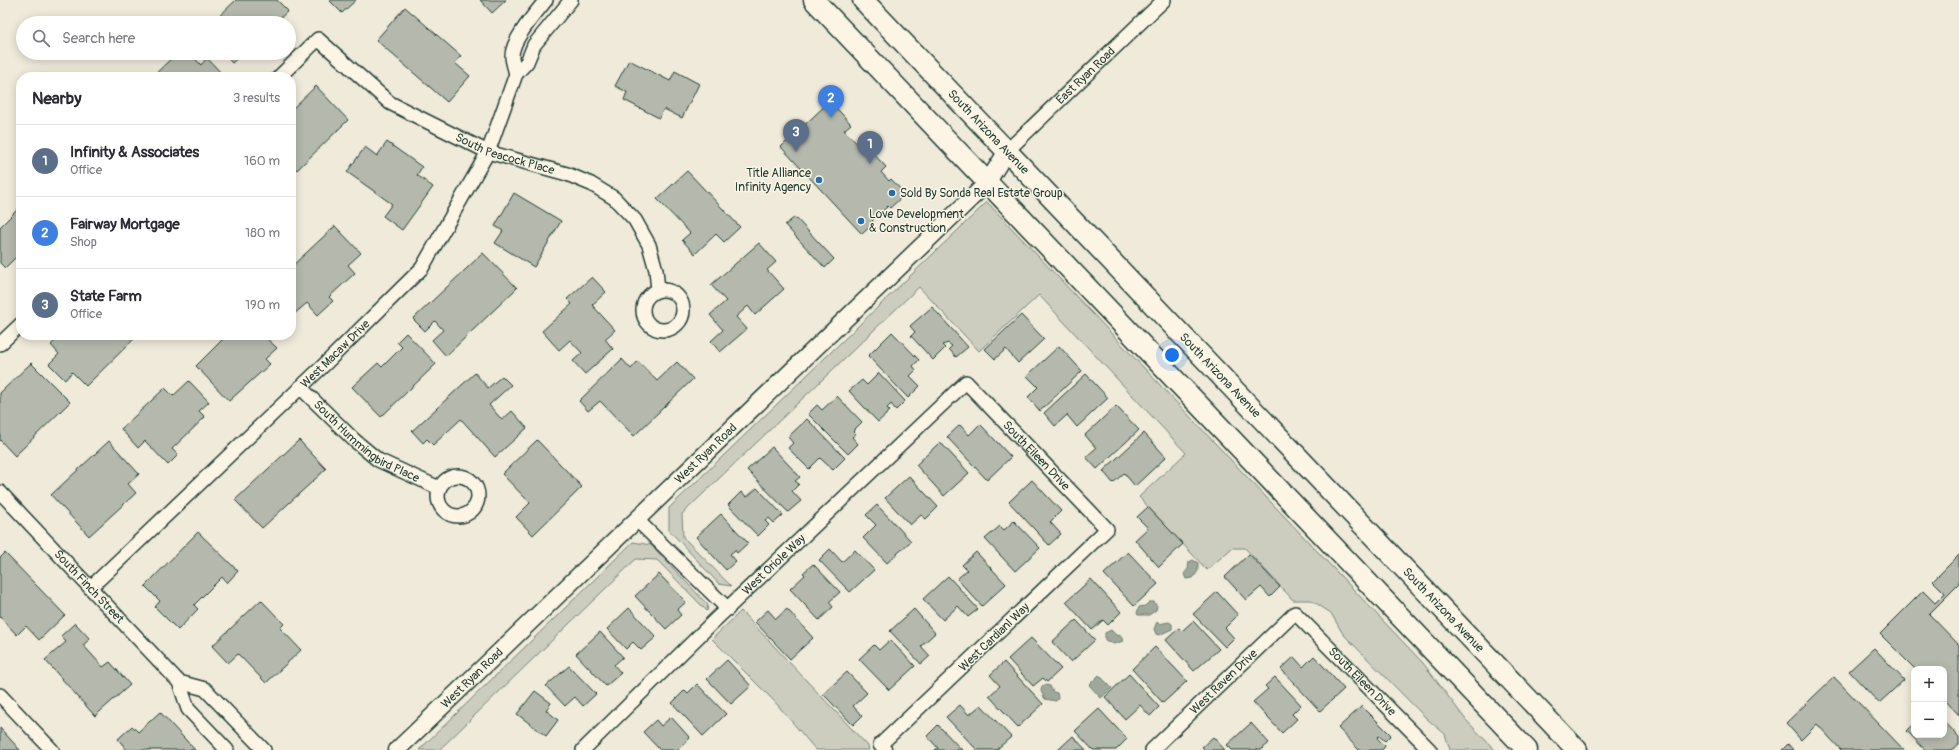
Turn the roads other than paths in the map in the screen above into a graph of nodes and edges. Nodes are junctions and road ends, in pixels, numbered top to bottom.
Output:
1 (546, 0) edge
2 (571, 0) edge
3 (814, 0) edge
4 (863, 0) edge
5 (1164, 0) edge
6 (284, 72) edge
7 (516, 74) junction
8 (1007, 151) junction
9 (488, 152) junction
10 (987, 183) junction
11 (658, 290) dead end
12 (16, 329) edge
13 (0, 344) edge
14 (966, 382) joint
15 (300, 387) junction
16 (439, 488) dead end
17 (0, 492) edge
18 (638, 520) junction
19 (1107, 528) joint
20 (90, 588) junction
21 (728, 608) junction
22 (1295, 613) joint
23 (179, 682) junction
24 (0, 695) edge
25 (882, 748) edge
26 (52, 750) edge
27 (227, 750) edge
28 (264, 750) edge
29 (397, 750) edge
30 (583, 750) edge
31 (1152, 750) edge
32 (1430, 750) edge
33 (1527, 750) edge
34 (1577, 750) edge

1 - 7 street, West Macaw Drive
2 - 7 street, West Macaw Drive
3 - 10 main road
4 - 8 main road, South Arizona Avenue
5 - 8 street, East Ryan Road
6 - 9 street, South Peacock Place
7 - 9 street, West Macaw Drive
8 - 10 street, West Ryan Road
8 - 34 main road, South Arizona Avenue
9 - 11 street, South Peacock Place
9 - 15 street, West Macaw Drive
10 - 18 street, West Ryan Road
10 - 33 main road
12 - 13 street
14 - 19 street, South Eileen Drive
14 - 21 street, West Oriole Way
15 - 16 street, South Hummingbird Place
15 - 20 street, West Macaw Drive
17 - 20 street, South Finch Street
18 - 21 street
18 - 29 street, West Ryan Road
19 - 25 street, West Cardianl Way
20 - 23 street, South Finch Street
21 - 30 street, West Oriole Way
22 - 31 street, West Raven Drive
22 - 32 street, South Eileen Drive
23 - 27 street, South Finch Street
23 - 28 street
24 - 26 street

